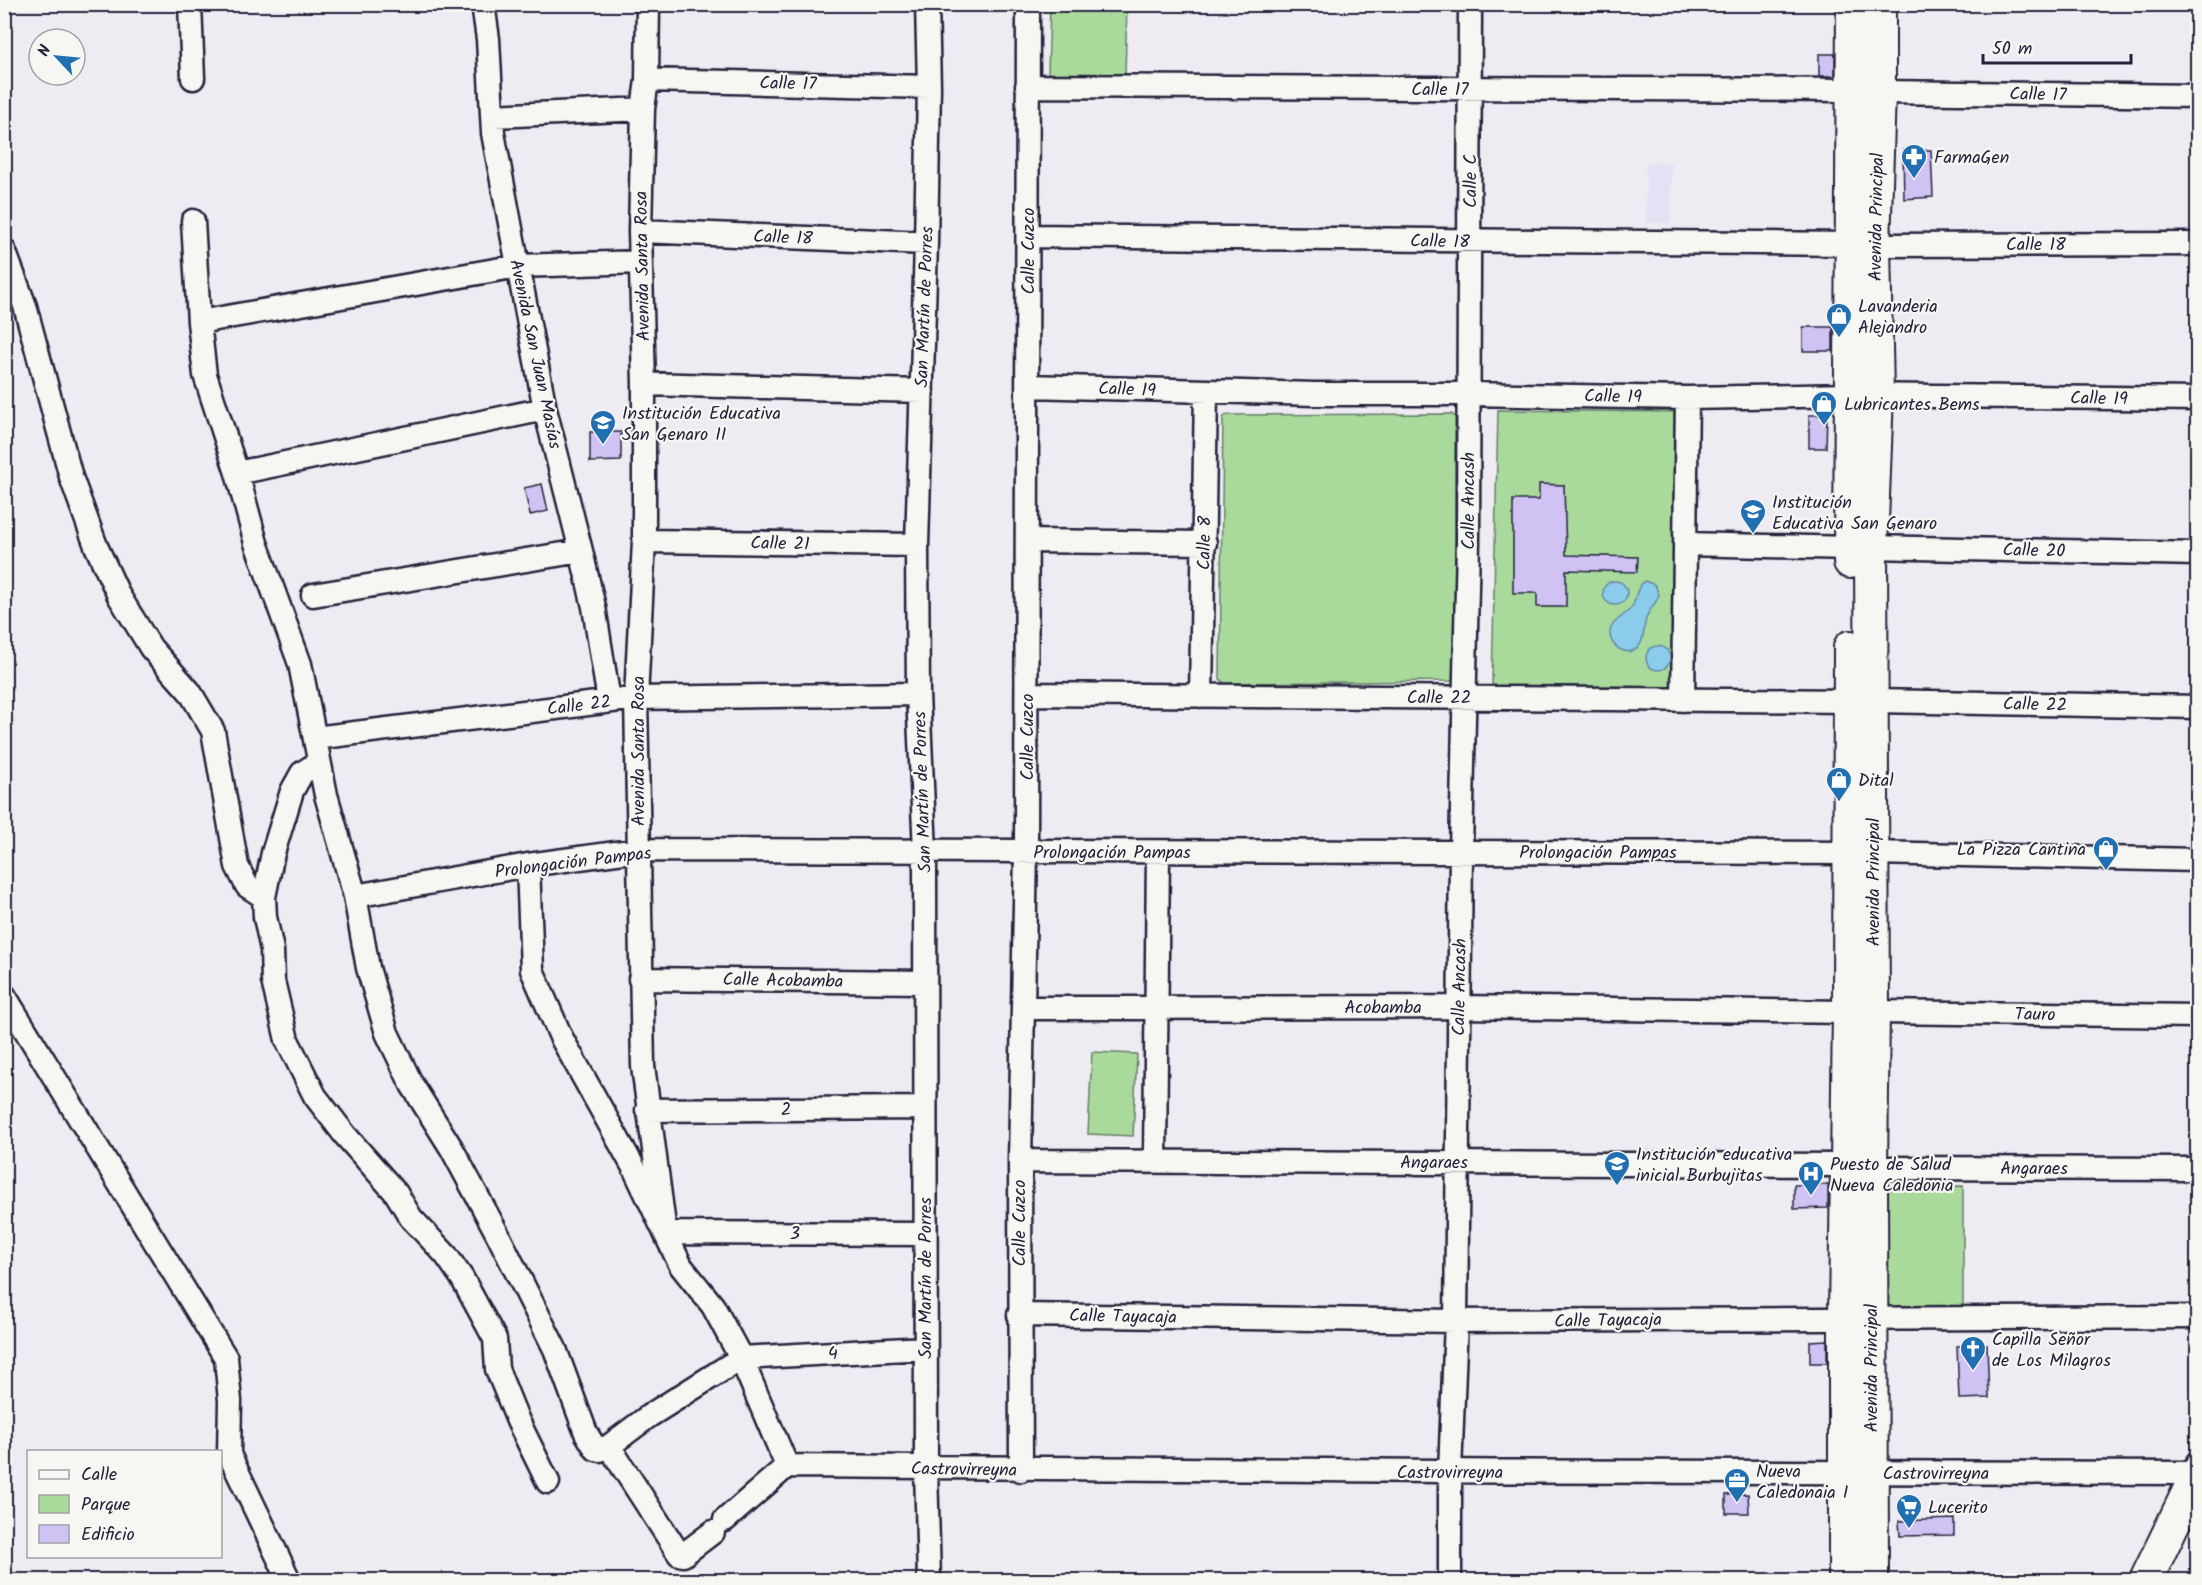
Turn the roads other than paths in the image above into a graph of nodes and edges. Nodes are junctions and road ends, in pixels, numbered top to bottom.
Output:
1 (190, 4) edge
2 (483, 4) edge
3 (648, 4) edge
4 (927, 4) edge
5 (1028, 4) edge
6 (1470, 4) edge
7 (1853, 4) edge
8 (1880, 4) edge
9 (193, 78) dead end
10 (647, 80) junction
11 (1028, 86) junction
12 (929, 87) junction
13 (1470, 90) junction
14 (1866, 91) junction
15 (2198, 96) edge
16 (643, 109) junction
17 (493, 116) junction
18 (193, 220) dead end
19 (640, 231) junction
20 (1028, 236) junction
21 (1469, 241) junction
22 (926, 243) junction
23 (2198, 244) edge
24 (1863, 245) junction
25 (4, 250) edge
26 (641, 262) junction
27 (518, 266) junction
28 (199, 322) junction
29 (644, 384) junction
30 (1029, 386) junction
31 (922, 391) junction
32 (1206, 391) junction
33 (1468, 394) junction
34 (1864, 395) junction
35 (1687, 398) junction
36 (2198, 399) edge
37 (544, 409) junction
38 (237, 473) junction
39 (644, 541) junction
40 (1028, 541) junction
41 (1205, 543) junction
42 (1686, 544) junction
43 (917, 545) junction
44 (1861, 547) junction
45 (581, 551) junction
46 (2198, 554) edge
47 (313, 595) dead end
48 (918, 694) junction
49 (1027, 694) junction
50 (1201, 696) junction
51 (1465, 696) junction
52 (636, 698) junction
53 (1683, 700) junction
54 (609, 701) junction
55 (1861, 701) junction
56 (2198, 706) edge
57 (315, 738) junction
58 (319, 762) junction
59 (638, 850) junction
60 (1026, 851) junction
61 (925, 852) junction
62 (1158, 852) junction
63 (1461, 852) junction
64 (1861, 853) junction
65 (2198, 860) edge
66 (528, 865) junction
67 (355, 896) junction
68 (264, 897) junction
69 (640, 979) junction
70 (925, 982) junction
71 (4, 995) edge
72 (1459, 1007) junction
73 (1024, 1008) junction
74 (1156, 1009) junction
75 (1861, 1012) junction
76 (2198, 1016) edge
77 (925, 1108) junction
78 (647, 1110) junction
79 (1155, 1160) junction
80 (1020, 1161) junction
81 (1457, 1162) junction
82 (1859, 1166) junction
83 (2198, 1169) edge
84 (665, 1233) junction
85 (924, 1234) junction
86 (1019, 1315) junction
87 (2198, 1317) edge
88 (1858, 1319) junction
89 (1456, 1321) junction
90 (925, 1348) junction
91 (741, 1358) junction
92 (609, 1446) junction
93 (787, 1466) junction
94 (926, 1468) junction
95 (2197, 1469) edge
96 (1021, 1470) junction
97 (1450, 1472) junction
98 (1858, 1472) junction
99 (548, 1482) dead end
100 (289, 1581) edge
101 (929, 1581) edge
102 (1450, 1581) edge
103 (1845, 1581) edge
104 (1872, 1581) edge
105 (2145, 1581) edge

1 - 9 street
2 - 17 street, Avenida San Juan Masías
3 - 10 street, Avenida Santa Rosa
4 - 12 street, San Martín de Porres
5 - 11 street, Calle Cuzco
6 - 13 street, Calle C
7 - 14 street, Avenida Principal
8 - 14 street, Avenida Principal
10 - 12 street, Calle 17
10 - 16 street, Avenida Santa Rosa
11 - 13 street, Calle 17
11 - 20 street, Calle Cuzco
12 - 22 street, San Martín de Porres
13 - 14 street, Calle 17
13 - 21 street, Calle C
14 - 15 street, Calle 17
14 - 24 street, Avenida Principal
16 - 17 street
16 - 19 street, Avenida Santa Rosa
17 - 27 street, Avenida San Juan Masías
18 - 28 street
19 - 22 street, Calle 18
19 - 26 street, Avenida Santa Rosa
20 - 21 street, Calle 18
20 - 30 street, Calle Cuzco
21 - 24 street, Calle 18
21 - 33 street, Calle C
22 - 31 street, San Martín de Porres
23 - 24 street, Calle 18
24 - 34 street, Avenida Principal
25 - 68 street
26 - 27 street
26 - 29 street, Avenida Santa Rosa
27 - 28 street
27 - 37 street, Avenida San Juan Masías
28 - 38 street
29 - 31 street
29 - 39 street, Avenida Santa Rosa
30 - 32 street, Calle 19
30 - 40 street, Calle Cuzco
31 - 43 street, San Martín de Porres
32 - 33 street, Calle 19
32 - 41 street, Calle 8
33 - 35 street, Calle 19
33 - 51 street, Calle Ancash
34 - 35 street, Calle 19
34 - 36 street, Calle 19
34 - 44 street, Avenida Principal
35 - 42 street
37 - 38 street
37 - 45 street, Avenida San Juan Masías
38 - 57 street
39 - 43 street, Calle 21
39 - 52 street, Avenida Santa Rosa
40 - 41 street
40 - 49 street, Calle Cuzco
41 - 50 street, Calle 8
42 - 44 street, Calle 20
42 - 53 street
43 - 48 street, San Martín de Porres
44 - 46 street, Calle 20
44 - 55 street, Avenida Principal
45 - 47 street
45 - 54 street, Avenida San Juan Masías
48 - 52 street, Calle 22
48 - 61 street, San Martín de Porres
49 - 50 street, Calle 22
49 - 60 street, Calle Cuzco
50 - 51 street, Calle 22
51 - 53 street, Calle 22
51 - 63 street, Calle Ancash
52 - 54 street, Calle 22
52 - 59 street, Avenida Santa Rosa
53 - 55 street, Calle 22
54 - 57 street, Calle 22
55 - 56 street, Calle 22
55 - 64 street, Avenida Principal
57 - 58 street
58 - 67 street
58 - 68 street
59 - 61 street, Prolongación Pampas
59 - 66 street, Prolongación Pampas
59 - 69 street, Avenida Santa Rosa
60 - 61 street, Prolongación Pampas
60 - 62 street, Prolongación Pampas
60 - 73 street, Calle Cuzco
61 - 70 street, San Martín de Porres
62 - 63 street, Prolongación Pampas
62 - 74 street
63 - 64 street, Prolongación Pampas
63 - 72 street, Calle Ancash
64 - 65 street, Prolongación Pampas
64 - 75 street, Avenida Principal
66 - 67 street, Prolongación Pampas
66 - 84 street
67 - 92 street
68 - 99 street
69 - 70 street, Calle Acobamba
69 - 78 street, Avenida Santa Rosa
70 - 77 street, San Martín de Porres
71 - 100 street
72 - 74 street, Acobamba
72 - 75 street, Acobamba
72 - 81 street, Calle Ancash
73 - 74 street, Acobamba
73 - 80 street, Calle Cuzco
74 - 79 street
75 - 76 street, Tauro
75 - 82 street, Avenida Principal
77 - 78 street, 2
77 - 85 street, San Martín de Porres
78 - 84 street, Avenida Santa Rosa
79 - 80 street, Angaraes
79 - 81 street, Angaraes
80 - 86 street, Calle Cuzco
81 - 82 street, Angaraes
81 - 89 street, Calle Ancash
82 - 83 street, Angaraes
82 - 88 street, Avenida Principal
84 - 85 street, 3
84 - 91 street, Avenida Santa Rosa
85 - 90 street, San Martín de Porres
86 - 89 street, Calle Tayacaja
86 - 96 street, Calle Cuzco
87 - 88 street, Calle Tayacaja
88 - 89 street, Calle Tayacaja
88 - 98 street, Avenida Principal
89 - 97 street, Calle Ancash
90 - 91 street, 4
90 - 94 street, San Martín de Porres
91 - 92 street
91 - 93 street, Avenida Santa Rosa
92 - 93 street
93 - 94 street, Castrovirreyna
94 - 96 street, Castrovirreyna
94 - 101 street, San Martín de Porres
95 - 98 street, Castrovirreyna
95 - 105 street
96 - 97 street, Castrovirreyna
97 - 98 street, Castrovirreyna
97 - 102 street, Calle Ancash
98 - 103 street, Avenida Principal
98 - 104 street, Avenida Principal

